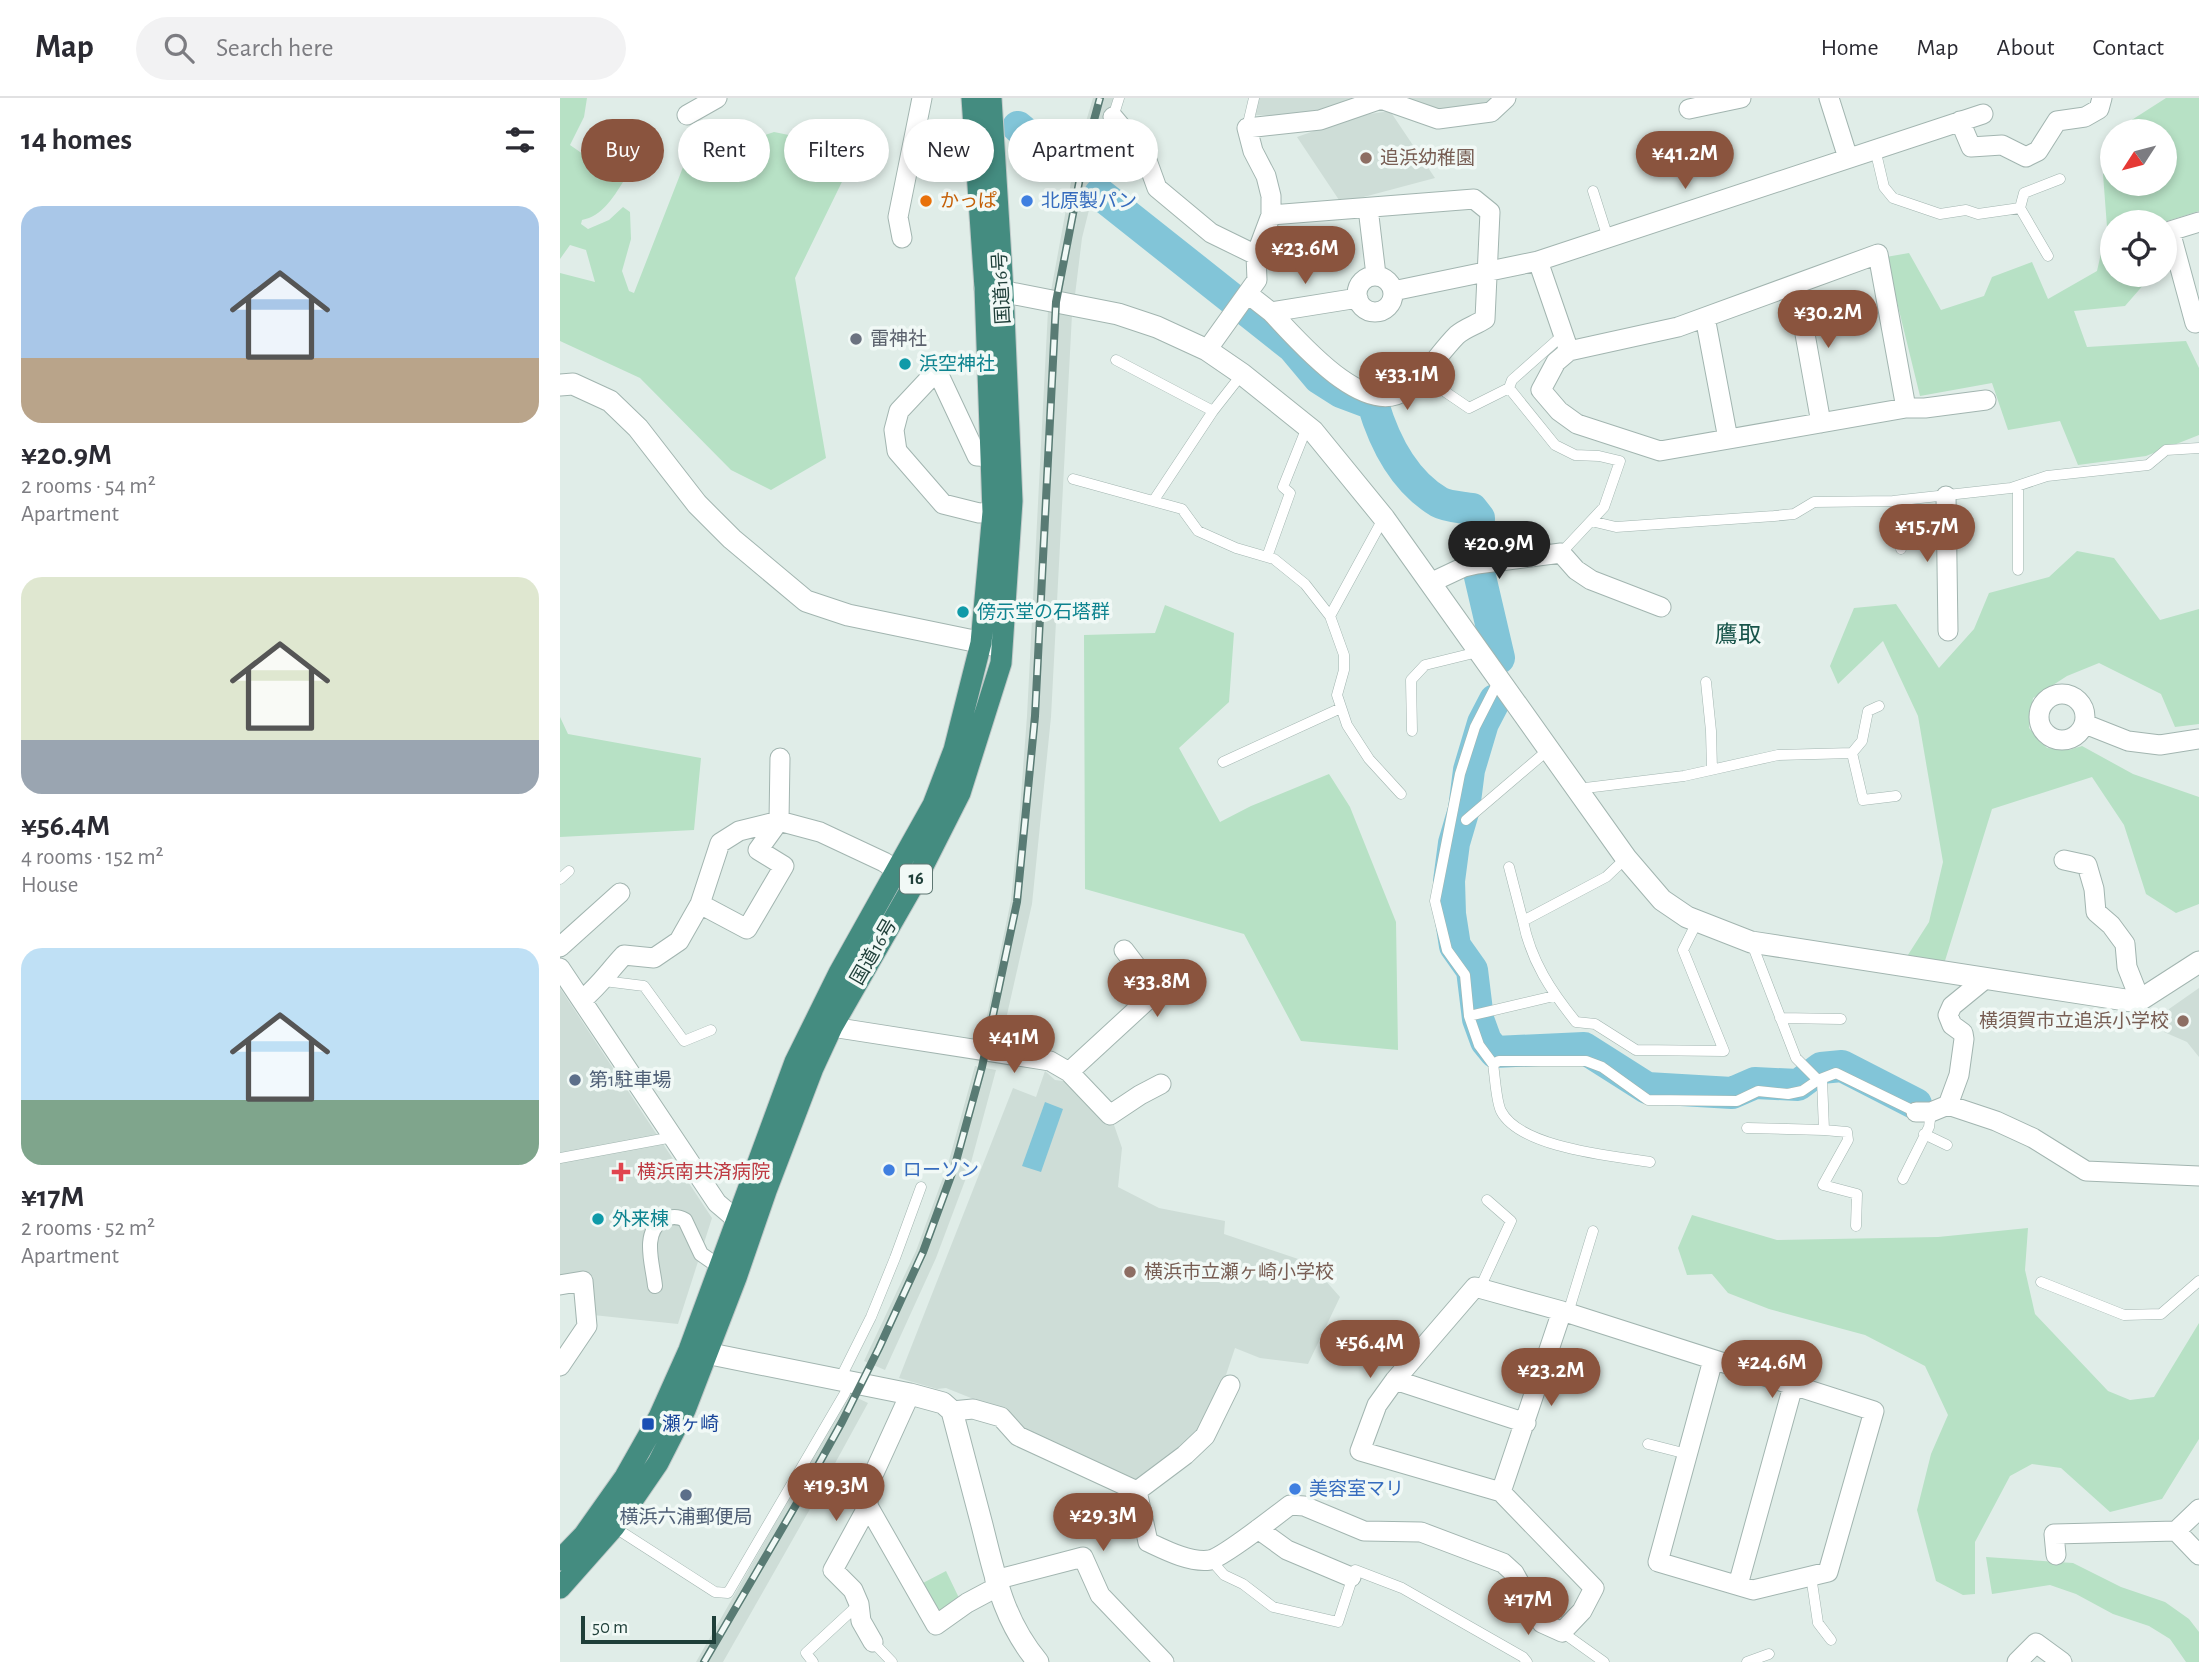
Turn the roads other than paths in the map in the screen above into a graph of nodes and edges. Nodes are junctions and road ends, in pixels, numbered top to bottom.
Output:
1 (717, 98) edge
2 (922, 98) edge
3 (972, 98) edge
4 (991, 98) edge
5 (1254, 98) edge
6 (1506, 98) edge
7 (1741, 98) edge
8 (1829, 98) edge
9 (2102, 98) edge
10 (1116, 107) edge
11 (1689, 109) dead end
12 (1983, 114) dead end
13 (687, 115) dead end
14 (1960, 121) junction
15 (1247, 128) junction
16 (1874, 149) junction
17 (1848, 158) junction
18 (2060, 179) dead end
19 (1593, 191) dead end
20 (1368, 208) junction
21 (2020, 208) junction
22 (1271, 215) junction
23 (2199, 222) edge
24 (902, 238) dead end
25 (1608, 238) junction
26 (1255, 256) junction
27 (2048, 256) dead end
28 (1538, 261) junction
29 (1488, 272) junction
30 (1376, 275) junction
31 (1796, 284) junction
32 (994, 289) junction
33 (1394, 291) junction
34 (1248, 294) junction
35 (1358, 298) junction
36 (1271, 312) junction
37 (1705, 317) junction
38 (2199, 322) edge
39 (1567, 344) junction
40 (1207, 349) junction
41 (1116, 360) dead end
42 (1242, 374) junction
43 (1422, 376) junction
44 (560, 385) edge
45 (1509, 388) junction
46 (1986, 400) dead end
47 (1906, 408) junction
48 (1213, 411) junction
49 (1821, 423) junction
50 (1308, 427) junction
51 (1728, 439) junction
52 (2199, 448) edge
53 (992, 457) junction
54 (1073, 479) dead end
55 (2018, 486) junction
56 (1946, 496) junction
57 (1154, 500) junction
58 (1908, 500) junction
59 (993, 512) junction
60 (1384, 518) junction
61 (1591, 521) junction
62 (1901, 549) dead end
63 (1561, 553) junction
64 (1267, 557) junction
65 (2018, 570) dead end
66 (1430, 583) junction
67 (1661, 607) dead end
68 (1330, 617) junction
69 (1948, 631) dead end
70 (981, 643) junction
71 (1003, 647) junction
72 (1479, 652) junction
73 (1499, 679) junction
74 (1706, 682) dead end
75 (1879, 706) dead end
76 (1341, 708) junction
77 (2085, 724) dead end
78 (1412, 731) dead end
79 (2199, 739) edge
80 (1548, 750) junction
81 (1852, 753) junction
82 (780, 758) dead end
83 (1223, 762) dead end
84 (1712, 769) junction
85 (1576, 789) junction
86 (1401, 794) dead end
87 (1896, 796) dead end
88 (1466, 820) dead end
89 (779, 821) junction
90 (1626, 858) junction
91 (2064, 860) dead end
92 (1509, 867) dead end
93 (897, 870) junction
94 (569, 871) dead end
95 (560, 879) edge
96 (915, 883) junction
97 (620, 893) dead end
98 (699, 904) junction
99 (1523, 921) junction
100 (1697, 922) junction
101 (1751, 942) junction
102 (560, 947) edge
103 (1124, 950) dead end
104 (2199, 962) edge
105 (560, 968) edge
106 (1985, 979) junction
107 (604, 981) junction
108 (1197, 986) dead end
109 (1156, 992) junction
110 (1554, 996) junction
111 (583, 1000) junction
112 (2140, 1000) junction
113 (1469, 1016) junction
114 (1780, 1018) junction
115 (1841, 1019) dead end
116 (832, 1027) junction
117 (711, 1030) dead end
118 (1493, 1064) junction
119 (1069, 1072) junction
120 (1820, 1079) junction
121 (1161, 1084) dead end
122 (1932, 1110) junction
123 (1747, 1128) dead end
124 (1824, 1130) junction
125 (1924, 1135) junction
126 (674, 1137) junction
127 (1947, 1145) dead end
128 (560, 1158) edge
129 (1650, 1162) dead end
130 (2199, 1176) edge
131 (1903, 1179) dead end
132 (921, 1187) dead end
133 (1488, 1200) dead end
134 (744, 1227) junction
135 (1856, 1227) dead end
136 (1593, 1231) dead end
137 (728, 1273) junction
138 (2199, 1281) edge
139 (2041, 1282) dead end
140 (560, 1285) edge
141 (656, 1286) dead end
142 (1480, 1289) junction
143 (1565, 1312) junction
144 (698, 1352) junction
145 (1713, 1360) junction
146 (560, 1366) edge
147 (1395, 1380) junction
148 (844, 1381) junction
149 (1230, 1385) dead end
150 (1793, 1386) junction
151 (910, 1394) junction
152 (953, 1411) junction
153 (1526, 1423) junction
154 (1648, 1444) dead end
155 (1687, 1454) junction
156 (1137, 1491) junction
157 (1501, 1492) junction
158 (868, 1506) junction
159 (2199, 1508) edge
160 (614, 1527) junction
161 (1258, 1529) junction
162 (2176, 1531) junction
163 (2056, 1555) dead end
164 (2199, 1555) edge
165 (560, 1560) edge
166 (1211, 1560) junction
167 (1811, 1576) junction
168 (1351, 1577) junction
169 (996, 1583) junction
170 (1738, 1585) junction
171 (560, 1588) edge
172 (859, 1604) junction
173 (1562, 1632) junction
174 (1831, 1640) dead end
175 (873, 1642) joint
176 (1769, 1654) dead end
177 (813, 1662) edge
178 (892, 1662) edge
179 (1038, 1662) edge
180 (1164, 1662) edge
181 (1527, 1662) edge
182 (1604, 1662) edge
183 (1747, 1662) edge
184 (2017, 1662) edge
185 (2062, 1662) edge

1 - 13 street
2 - 24 street
3 - 32 highway, 国道16号 / 16
4 - 32 highway, 国道16号 / 16
5 - 15 lane
6 - 15 street
7 - 11 street
8 - 17 street
9 - 14 street
10 - 26 street
12 - 14 street
14 - 16 street
15 - 22 street
16 - 17 street
16 - 21 lane
17 - 25 street
18 - 21 lane
19 - 25 lane
20 - 22 street
20 - 29 street
20 - 30 street
21 - 27 lane
22 - 26 street
23 - 38 street
25 - 28 street
26 - 34 street
28 - 29 street
28 - 39 street
29 - 33 street
29 - 43 street
30 - 33 street
30 - 35 street
31 - 37 street
31 - 47 street
31 - 49 street
32 - 40 street
32 - 53 highway, 国道16号 / 16
32 - 71 highway, 国道16号 / 16
33 - 35 street
34 - 36 street
34 - 40 street
35 - 36 street
36 - 43 street
37 - 39 street
37 - 51 street
39 - 45 lane
39 - 51 street
40 - 42 street
41 - 48 lane
42 - 48 lane
42 - 50 street
43 - 45 lane
44 - 70 street
45 - 61 lane
46 - 47 street
47 - 49 street
48 - 57 lane
49 - 51 street
50 - 60 street
50 - 64 lane
52 - 55 lane
53 - 59 highway, 国道16号 / 16
53 - 59 street
54 - 57 lane
55 - 56 lane
55 - 65 lane
56 - 58 lane
56 - 69 street
57 - 64 lane
58 - 61 lane
58 - 62 lane
59 - 70 highway, 国道16号 / 16
60 - 66 street
60 - 68 lane
61 - 63 lane
63 - 66 street
63 - 67 street
64 - 68 lane
66 - 72 street
68 - 76 lane
70 - 71 street
70 - 93 highway, 国道16号 / 16
71 - 96 highway, 国道16号 / 16
72 - 73 street
72 - 78 lane
73 - 80 street
73 - 113 lane
74 - 84 lane
75 - 81 lane
76 - 83 lane
76 - 86 lane
77 - 79 street
80 - 85 street
80 - 88 lane
81 - 84 lane
81 - 87 lane
82 - 89 street
84 - 85 lane
85 - 90 street
89 - 93 street
89 - 98 street
89 - 98 street
90 - 99 lane
90 - 100 street
91 - 112 street
92 - 99 lane
93 - 96 street
93 - 134 highway, 国道16号 / 16
94 - 95 lane
96 - 116 highway, 国道16号 / 16
97 - 102 street
98 - 107 street
99 - 110 lane
100 - 101 street
100 - 110 lane
101 - 106 street
101 - 114 lane
103 - 109 street
104 - 112 street
105 - 111 street
106 - 112 street
106 - 122 street
107 - 111 street
107 - 117 lane
108 - 109 lane
109 - 119 street
110 - 113 lane
111 - 126 street
113 - 118 lane
114 - 115 lane
114 - 120 lane
116 - 119 street
116 - 134 highway, 国道16号 / 16
118 - 120 lane
118 - 129 lane
119 - 121 street
120 - 122 lane
120 - 124 lane
122 - 125 lane
122 - 130 street
123 - 124 lane
124 - 135 lane
125 - 127 lane
125 - 131 lane
126 - 128 lane
126 - 134 street
132 - 148 lane
133 - 142 lane
134 - 137 highway, 国道16号 / 16
136 - 143 lane
137 - 141 street
137 - 144 highway, 国道16号 / 16
138 - 139 lane
140 - 146 street
142 - 143 street
142 - 147 street
143 - 145 street
143 - 153 street
144 - 148 street
144 - 160 highway, 国道16号 / 16
144 - 165 highway, 国道16号 / 16
145 - 150 street
145 - 155 street
147 - 153 street
147 - 157 street
148 - 151 street
148 - 160 lane
149 - 156 street
150 - 167 street
150 - 170 street
151 - 152 street
151 - 158 street
152 - 156 street
152 - 169 street
153 - 157 street
154 - 155 lane
155 - 170 street
156 - 166 street
157 - 173 street
158 - 169 street
158 - 172 street
159 - 162 street
160 - 171 highway, 国道16号 / 16
161 - 166 street
161 - 168 street
161 - 173 street
162 - 163 street
162 - 164 street
166 - 168 lane
167 - 170 street
167 - 174 lane
168 - 181 lane
169 - 179 street
169 - 180 street
172 - 175 street
172 - 177 lane
173 - 182 lane
175 - 178 lane
176 - 183 lane
184 - 185 street

